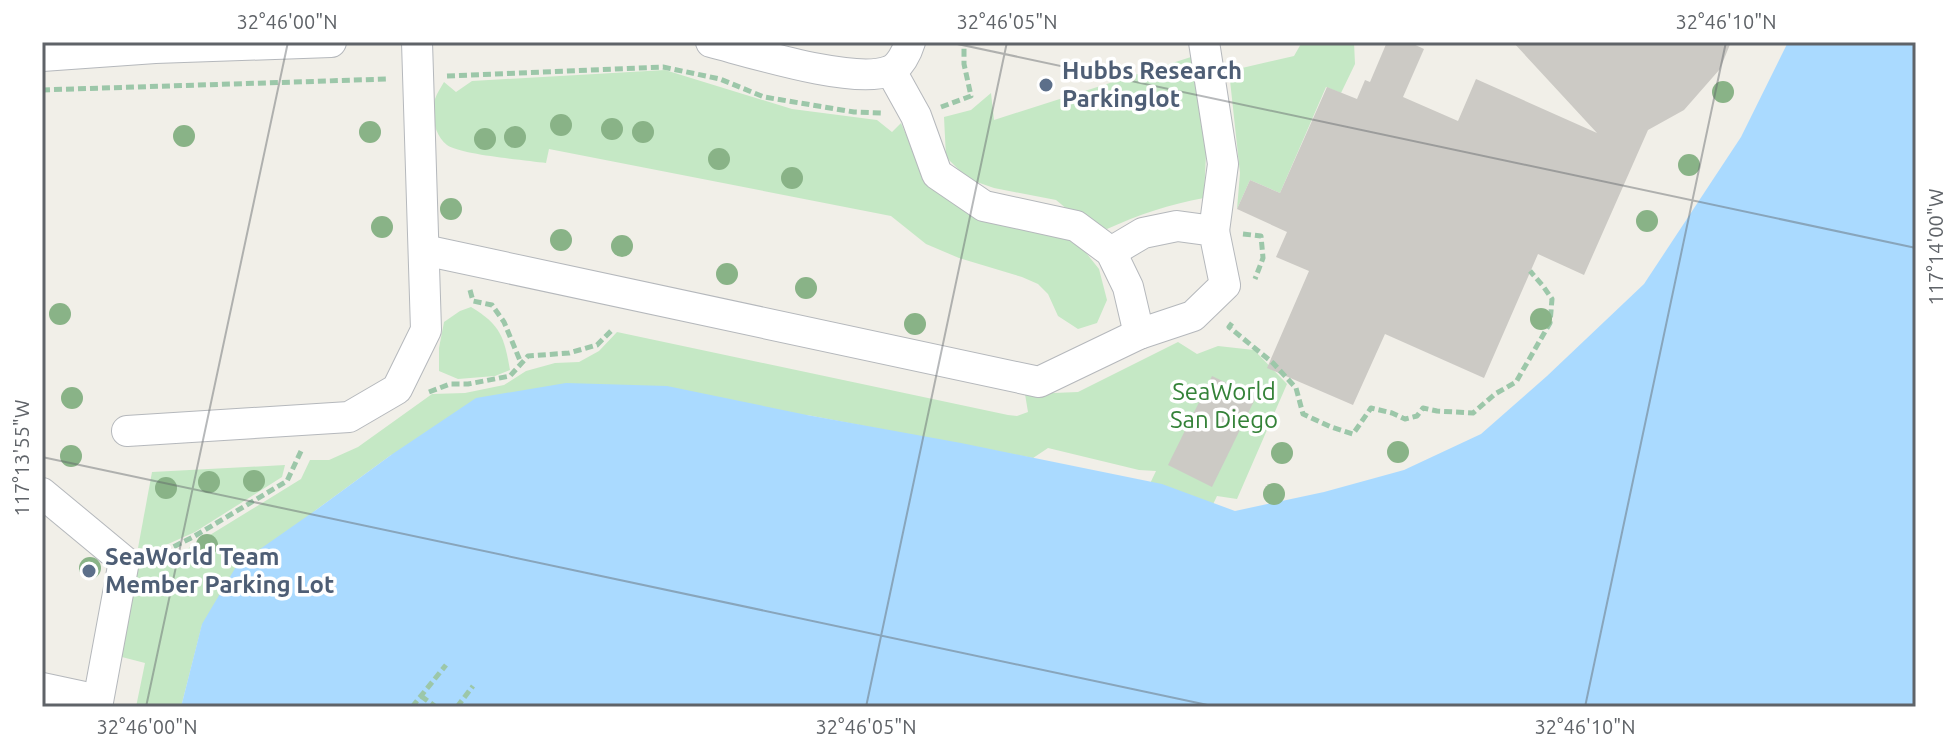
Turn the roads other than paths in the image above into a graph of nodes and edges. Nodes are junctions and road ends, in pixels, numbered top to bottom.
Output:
1 (331, 42) edge
2 (417, 42) edge
3 (711, 42) edge
4 (910, 42) edge
5 (1204, 42) edge
6 (42, 56) edge
7 (891, 71) junction
8 (1214, 231) junction
9 (424, 250) junction
10 (1111, 252) junction
11 (1139, 334) junction
12 (127, 431) dead end
13 (42, 493) edge
14 (42, 688) edge
15 (98, 703) edge

1 - 6 street
2 - 9 street
3 - 7 street
4 - 7 street
5 - 8 street
7 - 10 street
8 - 10 street
8 - 11 street
9 - 11 street
9 - 12 street
10 - 11 street
13 - 15 street
14 - 15 street

